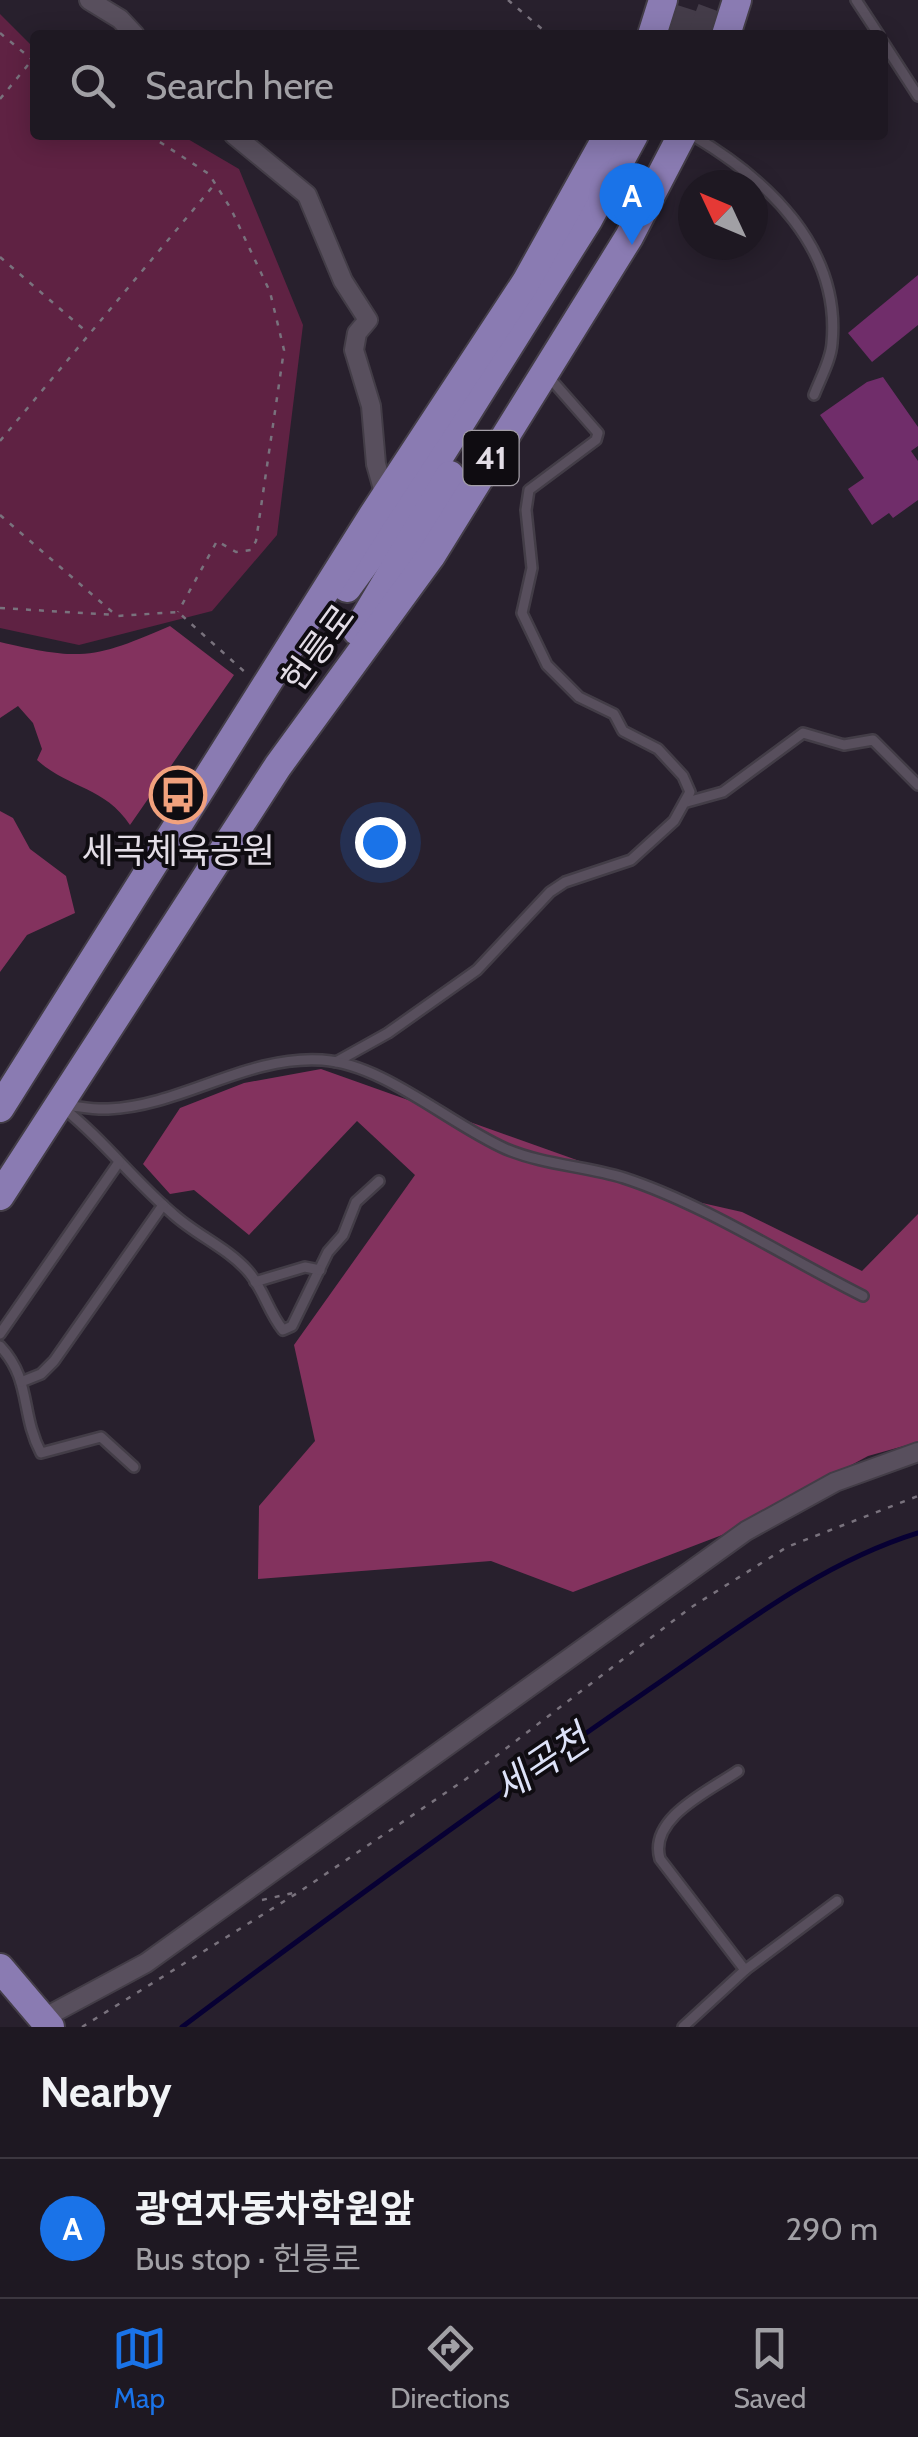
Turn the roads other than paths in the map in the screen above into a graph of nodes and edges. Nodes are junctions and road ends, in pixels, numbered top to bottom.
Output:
1 (89, 0) edge
2 (663, 0) edge
3 (737, 0) edge
4 (856, 0) edge
5 (130, 30) edge
6 (654, 30) edge
7 (728, 30) edge
8 (875, 30) edge
9 (888, 50) edge
10 (918, 96) edge
11 (240, 140) edge
12 (605, 140) edge
13 (631, 140) edge
14 (652, 140) edge
15 (679, 140) edge
16 (701, 140) edge
17 (544, 371) junction
18 (814, 395) dead end
19 (385, 496) junction
20 (224, 754) junction
21 (278, 766) junction
22 (918, 785) edge
23 (687, 802) junction
24 (336, 1062) junction
25 (60, 1105) junction
26 (0, 1108) edge
27 (120, 1162) junction
28 (379, 1181) dead end
29 (0, 1196) edge
30 (163, 1205) junction
31 (320, 1270) junction
32 (255, 1282) junction
33 (863, 1296) dead end
34 (0, 1334) edge
35 (0, 1346) edge
36 (21, 1382) junction
37 (918, 1452) edge
38 (134, 1467) dead end
39 (738, 1770) dead end
40 (837, 1902) dead end
41 (0, 1968) edge
42 (745, 1970) junction
43 (46, 2023) edge
44 (683, 2027) edge

1 - 5 street
2 - 6 main road
3 - 7 main road
4 - 8 lane
9 - 10 lane
11 - 19 street
12 - 19 main road, 헌릉로 / 41
13 - 20 main road
14 - 21 main road
15 - 17 main road, 헌릉로 / 41
16 - 18 lane
17 - 21 main road, 헌릉로 / 41
17 - 23 lane
19 - 20 main road, 헌릉로 / 41
20 - 26 main road, 헌릉로 / 41
21 - 25 main road, 헌릉로 / 41
22 - 23 lane
23 - 24 lane
24 - 25 lane
24 - 33 lane
25 - 27 lane
25 - 29 main road, 헌릉로 / 41
27 - 30 lane
27 - 34 lane
28 - 31 lane
30 - 32 lane
30 - 36 lane
31 - 32 lane
31 - 32 lane
35 - 36 lane
36 - 38 lane
37 - 43 street
39 - 42 lane
40 - 42 lane
41 - 43 main road
42 - 44 lane

